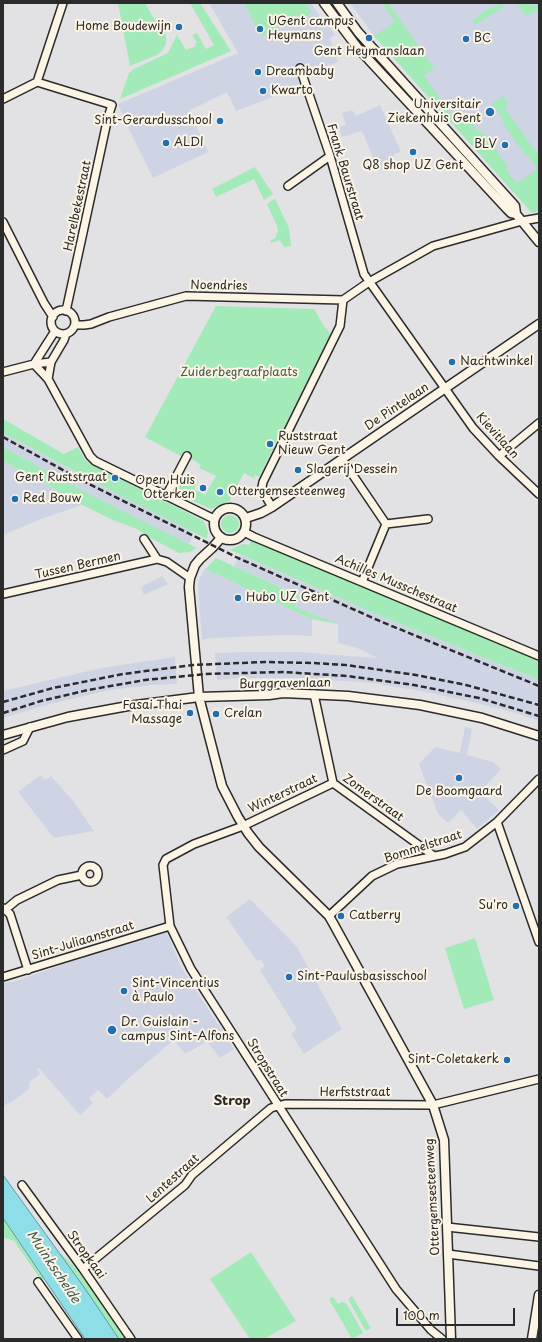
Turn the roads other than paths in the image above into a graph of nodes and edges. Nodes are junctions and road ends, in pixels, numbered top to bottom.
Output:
1 (63, 3) edge
2 (324, 3) edge
3 (337, 3) edge
4 (300, 68) dead end
5 (37, 82) junction
6 (3, 99) edge
7 (330, 156) junction
8 (288, 186) dead end
9 (516, 214) junction
10 (539, 218) edge
11 (522, 221) junction
12 (3, 222) edge
13 (539, 242) edge
14 (369, 282) junction
15 (343, 300) junction
16 (66, 311) junction
17 (53, 317) junction
18 (539, 324) edge
19 (74, 325) junction
20 (55, 331) junction
21 (66, 334) junction
22 (51, 362) junction
23 (34, 364) junction
24 (3, 372) edge
25 (48, 379) junction
26 (445, 389) junction
27 (539, 423) edge
28 (187, 456) dead end
29 (499, 456) junction
30 (342, 459) junction
31 (539, 494) edge
32 (166, 496) junction
33 (272, 507) junction
34 (246, 518) junction
35 (214, 519) junction
36 (428, 519) dead end
37 (386, 524) junction
38 (244, 532) junction
39 (221, 538) junction
40 (144, 539) dead end
41 (157, 559) junction
42 (190, 578) junction
43 (362, 582) junction
44 (3, 594) edge
45 (539, 656) edge
46 (314, 694) junction
47 (199, 697) junction
48 (30, 727) junction
49 (3, 735) edge
50 (539, 736) edge
51 (3, 750) edge
52 (539, 779) edge
53 (333, 783) junction
54 (497, 822) junction
55 (243, 826) junction
56 (434, 856) junction
57 (82, 875) dead end
58 (4, 908) edge
59 (329, 916) junction
60 (170, 926) junction
61 (539, 942) edge
62 (28, 970) junction
63 (3, 977) edge
64 (539, 1079) edge
65 (433, 1105) junction
66 (277, 1106) junction
67 (22, 1185) dead end
68 (447, 1227) junction
69 (539, 1237) edge
70 (448, 1254) junction
71 (539, 1266) edge
72 (83, 1269) junction
73 (38, 1282) dead end
74 (539, 1294) edge
75 (78, 1339) edge
76 (131, 1339) edge
77 (442, 1339) edge
78 (451, 1339) edge
79 (532, 1339) edge

1 - 5 street
2 - 9 street
3 - 9 street
4 - 7 street, Frank Baurstraat
5 - 6 street
5 - 16 street, Harelbekestraat
7 - 8 street
7 - 14 street, Frank Baurstraat
9 - 11 street
10 - 11 street
11 - 13 street
11 - 14 street
12 - 17 street
14 - 15 street
14 - 26 street, Frank Baurstraat
15 - 19 street, Noendries
15 - 33 street
16 - 17 street
16 - 19 street
17 - 20 street
18 - 26 street, De Pintelaan
19 - 21 street
20 - 21 street
20 - 23 street
21 - 22 street
22 - 23 street
22 - 25 street
23 - 24 street
23 - 25 street
25 - 32 street
26 - 29 street, Kievitlaan
26 - 30 street, De Pintelaan
27 - 29 street
28 - 32 street
29 - 31 street, Kievitlaan
30 - 33 street, De Pintelaan
30 - 37 street
32 - 35 street
33 - 34 street, De Pintelaan
34 - 35 street
34 - 38 street
35 - 39 street
36 - 37 street
37 - 43 street
38 - 39 street
38 - 43 street, Achilles Musschestraat
39 - 42 street, Ottergemsesteenweg
40 - 41 street
41 - 42 street
41 - 44 street, Tussen Bermen
42 - 47 street, Ottergemsesteenweg
43 - 45 street, Achilles Musschestraat
46 - 47 street, Burggravenlaan
46 - 50 street, Burggravenlaan
46 - 53 street, Zomerstraat
47 - 48 street, Burggravenlaan
47 - 55 street, Ottergemsesteenweg
48 - 49 street, Burggravenlaan
48 - 51 street
52 - 54 street, Bommelstraat
53 - 55 street, Winterstraat
53 - 56 street, Zomerstraat
54 - 56 street, Bommelstraat
54 - 61 street
55 - 59 street, Ottergemsesteenweg
55 - 60 street, Stropstraat
56 - 59 street, Bommelstraat
57 - 58 street
58 - 62 street
59 - 65 street, Ottergemsesteenweg
60 - 62 street, Sint-Juliaanstraat
60 - 66 street, Stropstraat
62 - 63 street, Sint-Juliaanstraat
64 - 65 street, Herfststraat
65 - 66 street, Herfststraat
65 - 68 street, Ottergemsesteenweg
66 - 72 street, Lentestraat
66 - 77 street, Stropstraat
67 - 72 street, Stropkaai
68 - 69 street
68 - 70 street, Ottergemsesteenweg
70 - 71 street
70 - 78 street, Ottergemsesteenweg
72 - 76 street, Stropkaai
73 - 75 street
74 - 79 street

